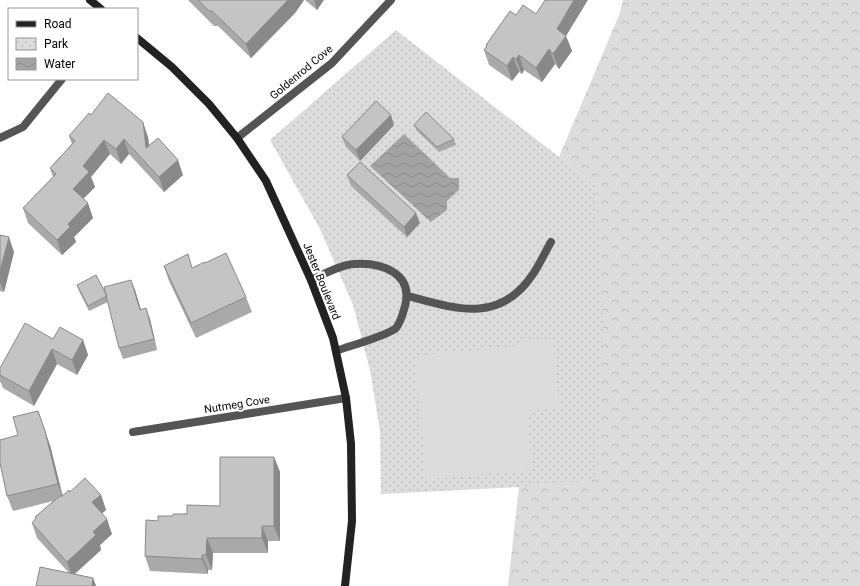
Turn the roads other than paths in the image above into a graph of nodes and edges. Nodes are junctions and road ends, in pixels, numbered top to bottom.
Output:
1 (90, 0) edge
2 (391, 0) edge
3 (100, 8) edge
4 (138, 39) edge
5 (61, 80) edge
6 (0, 138) edge
7 (237, 138) junction
8 (551, 242) dead end
9 (311, 280) junction
10 (408, 296) junction
11 (336, 351) junction
12 (346, 398) junction
13 (132, 432) dead end
14 (345, 586) edge

1 - 3 street
2 - 7 street, Goldenrod Cove
4 - 7 street, Jester Boulevard
5 - 6 street
7 - 9 street, Jester Boulevard
8 - 10 street
9 - 10 street
9 - 11 street, Jester Boulevard
10 - 11 street
11 - 12 street, Jester Boulevard
12 - 13 street, Nutmeg Cove
12 - 14 street, Jester Boulevard

